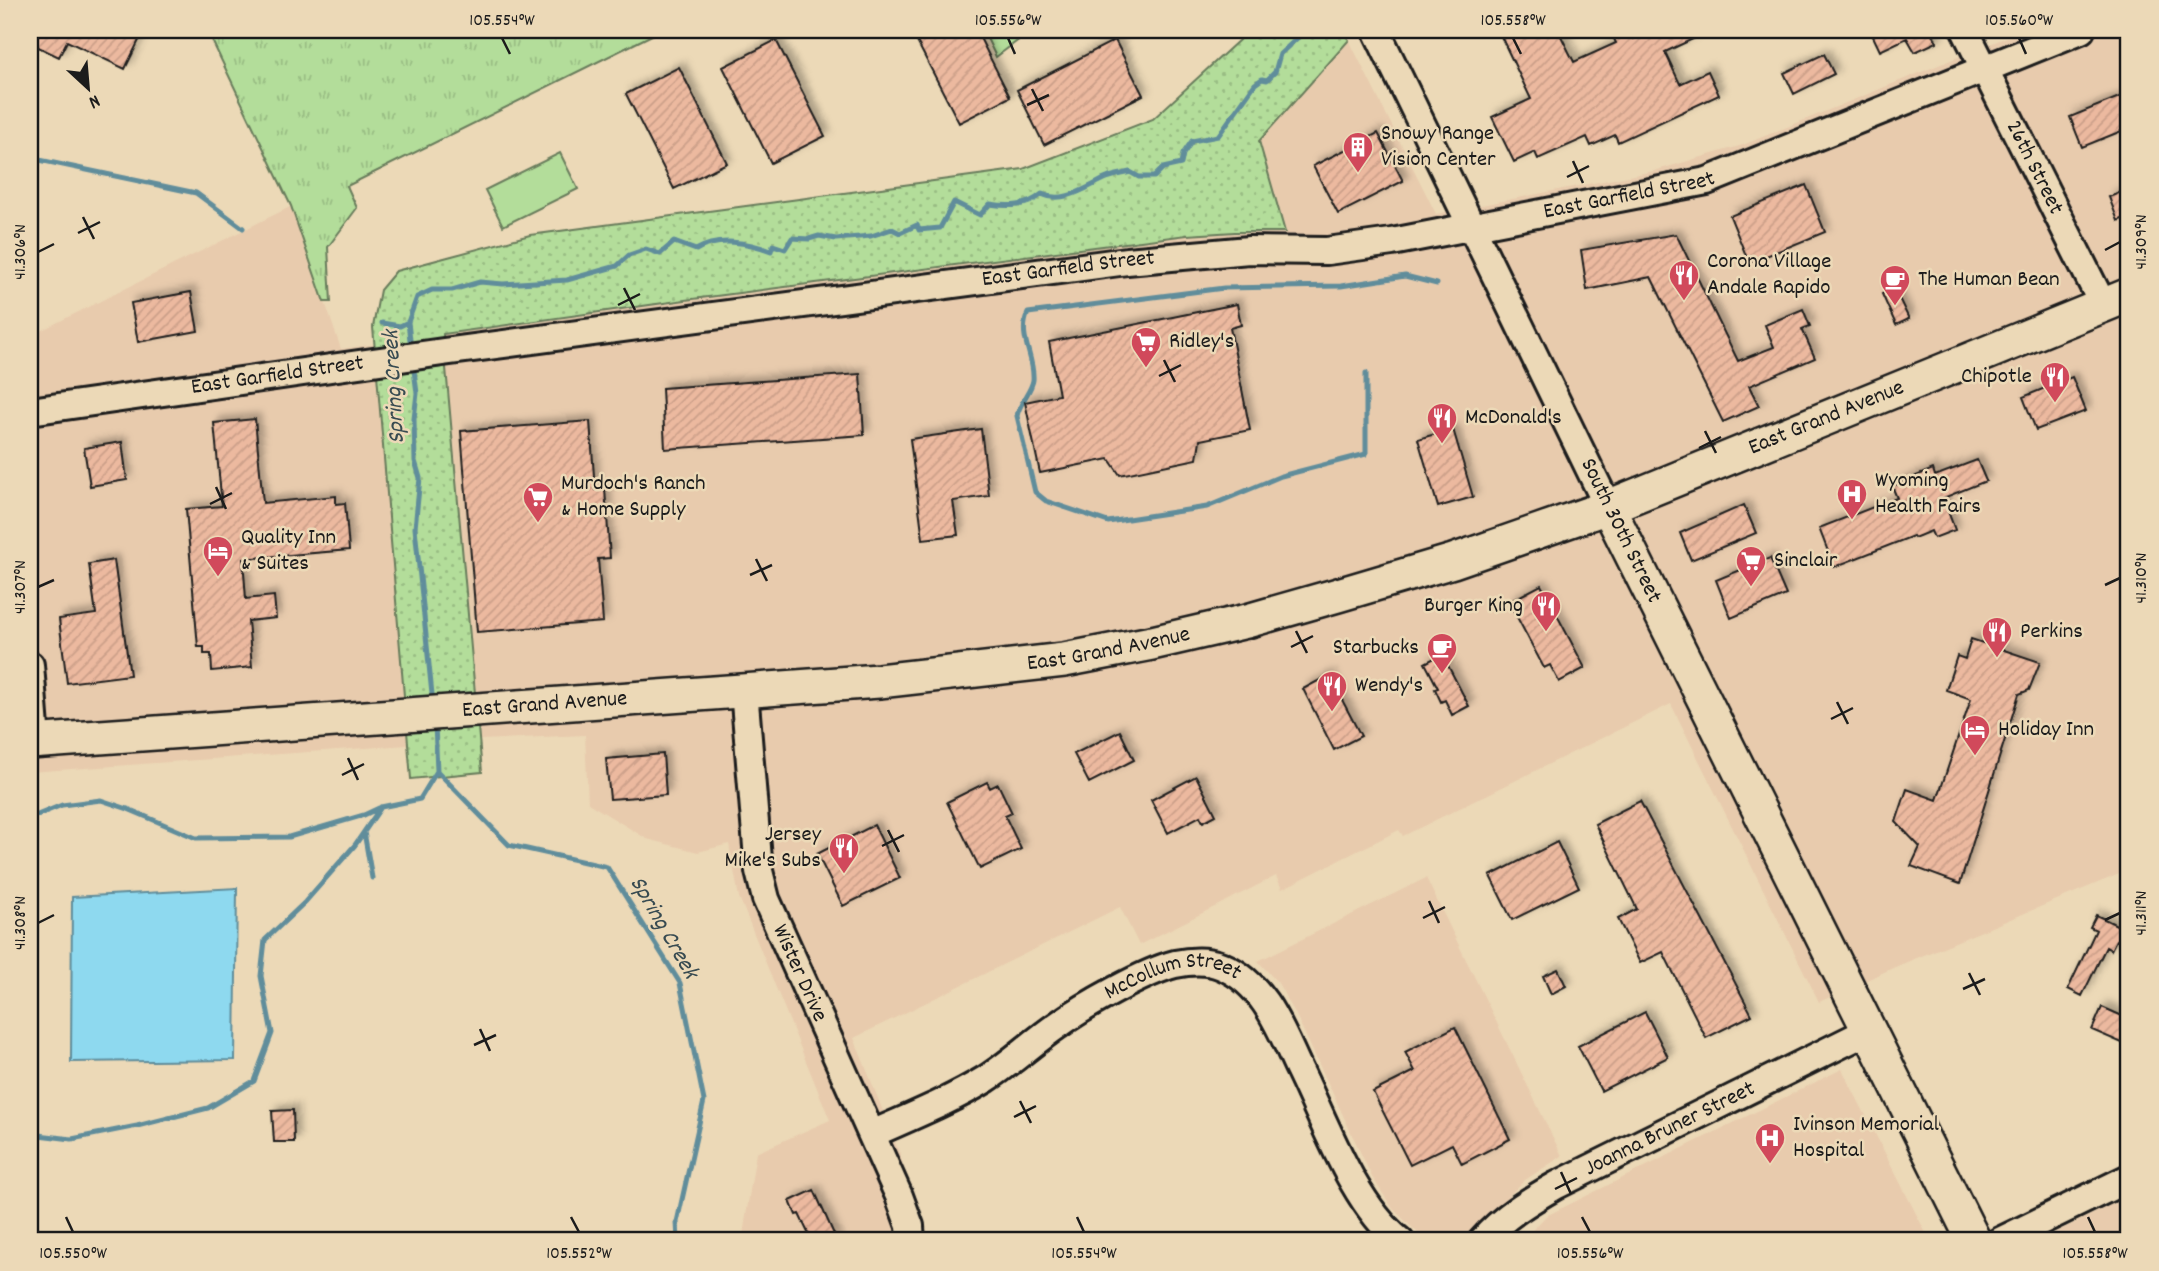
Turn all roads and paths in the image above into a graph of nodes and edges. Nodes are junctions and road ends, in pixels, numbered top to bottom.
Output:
1 (1376, 30) edge
2 (1965, 30) edge
3 (2081, 30) edge
4 (1984, 69) junction
5 (1471, 226) junction
6 (2116, 300) edge
7 (30, 411) edge
8 (1608, 507) junction
9 (30, 665) edge
10 (744, 690) junction
11 (33, 742) edge
12 (1868, 1031) junction
13 (872, 1134) junction
14 (2129, 1178) edge
15 (911, 1241) edge
16 (1400, 1241) edge
17 (1482, 1241) edge
18 (1975, 1241) edge
19 (2000, 1241) edge

1 - 5 street, South 30th Street
2 - 4 street, 26th Street
3 - 4 street, East Garfield Street
4 - 5 street, East Garfield Street
4 - 6 street, 26th Street
5 - 7 street, East Garfield Street
5 - 8 street, South 30th Street
6 - 8 main road, East Grand Avenue
8 - 10 main road, East Grand Avenue
8 - 12 main road, South 30th Street
9 - 11 street
10 - 11 main road, East Grand Avenue
10 - 13 street, Wister Drive
12 - 17 street, Joanna Bruner Street
12 - 18 main road, South 30th Street
13 - 15 street, Wister Drive
13 - 16 street, McCollum Street
14 - 19 street

